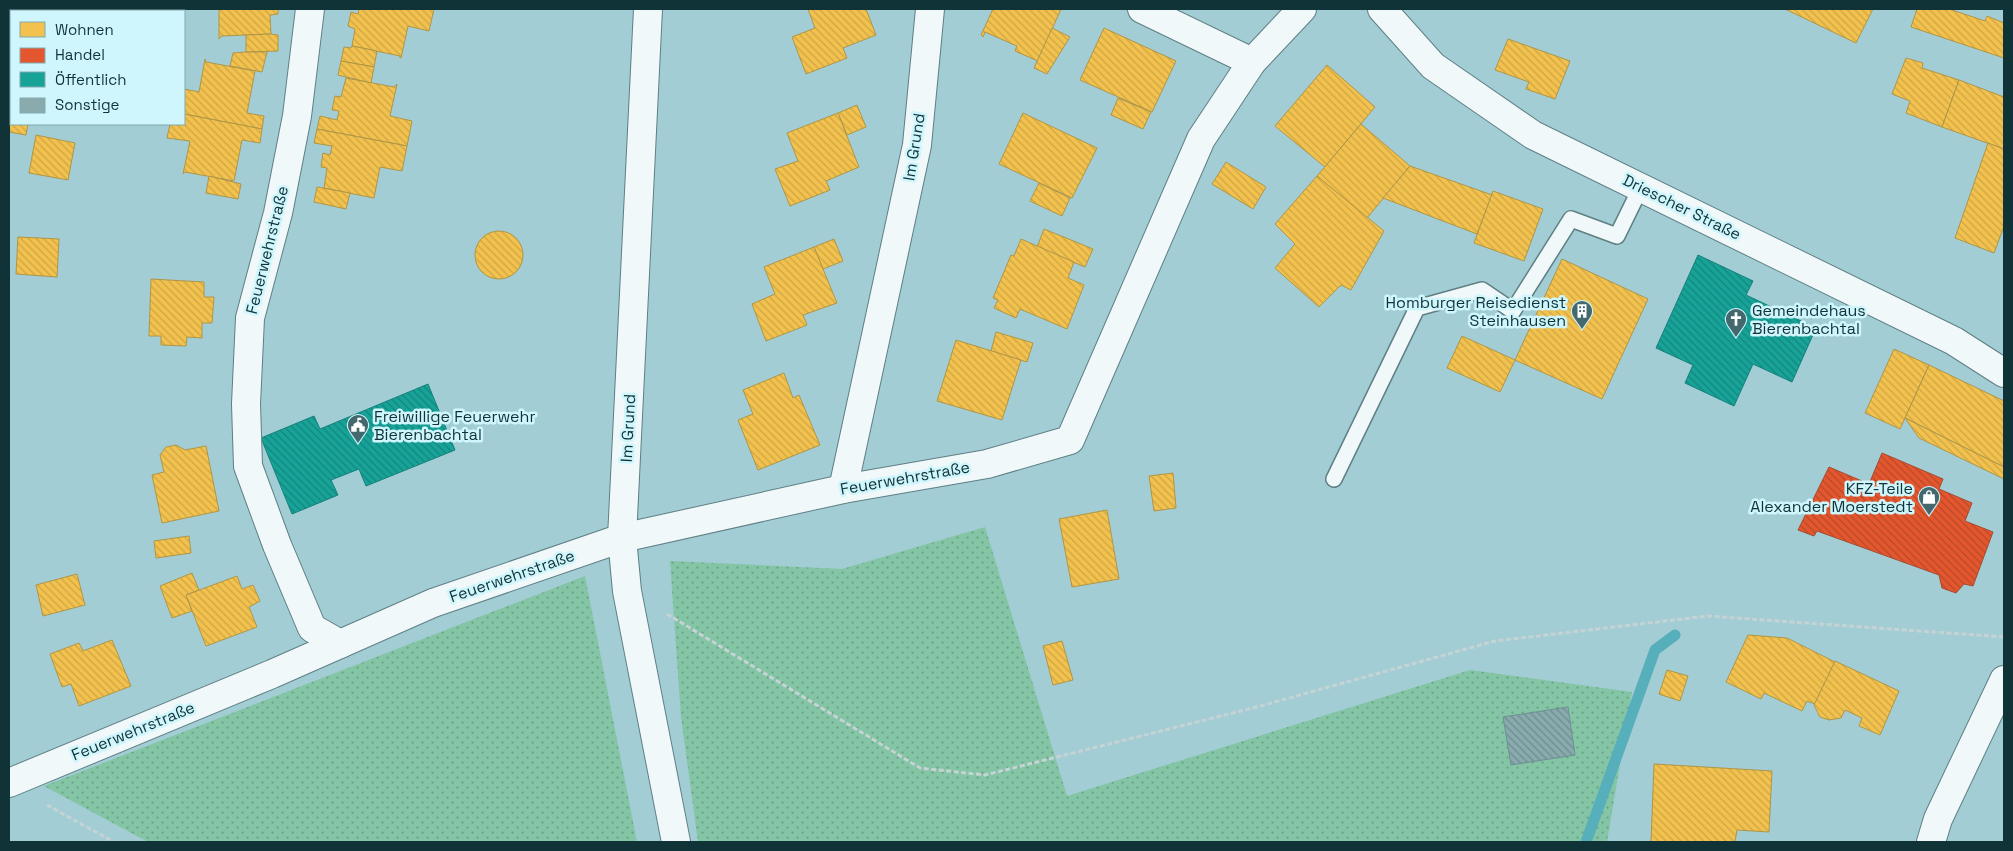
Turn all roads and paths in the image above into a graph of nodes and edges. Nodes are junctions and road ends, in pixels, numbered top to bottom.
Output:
1 (310, 9) edge
2 (648, 9) edge
3 (930, 9) edge
4 (1142, 9) edge
5 (1302, 9) edge
6 (1382, 9) edge
7 (1252, 62) junction
8 (1641, 188) junction
9 (2004, 373) edge
10 (1334, 479) dead end
11 (843, 489) junction
12 (622, 538) junction
13 (628, 590) junction
14 (2004, 637) edge
15 (340, 644) junction
16 (2004, 680) edge
17 (9, 783) edge
18 (41, 802) dead end
19 (114, 842) edge
20 (676, 842) edge
21 (1931, 842) edge

1 - 15 street, Feuerwehrstraße
2 - 12 street, Im Grund
3 - 11 street, Im Grund
4 - 7 street
5 - 7 street, Feuerwehrstraße
6 - 8 street, Driescher Straße
7 - 11 street, Feuerwehrstraße
8 - 9 street, Driescher Straße
8 - 10 lane
11 - 12 street, Feuerwehrstraße
12 - 13 street, Im Grund
12 - 15 street, Feuerwehrstraße
13 - 14 path
13 - 20 street, Im Grund
15 - 17 street, Feuerwehrstraße
16 - 21 street
18 - 19 path

